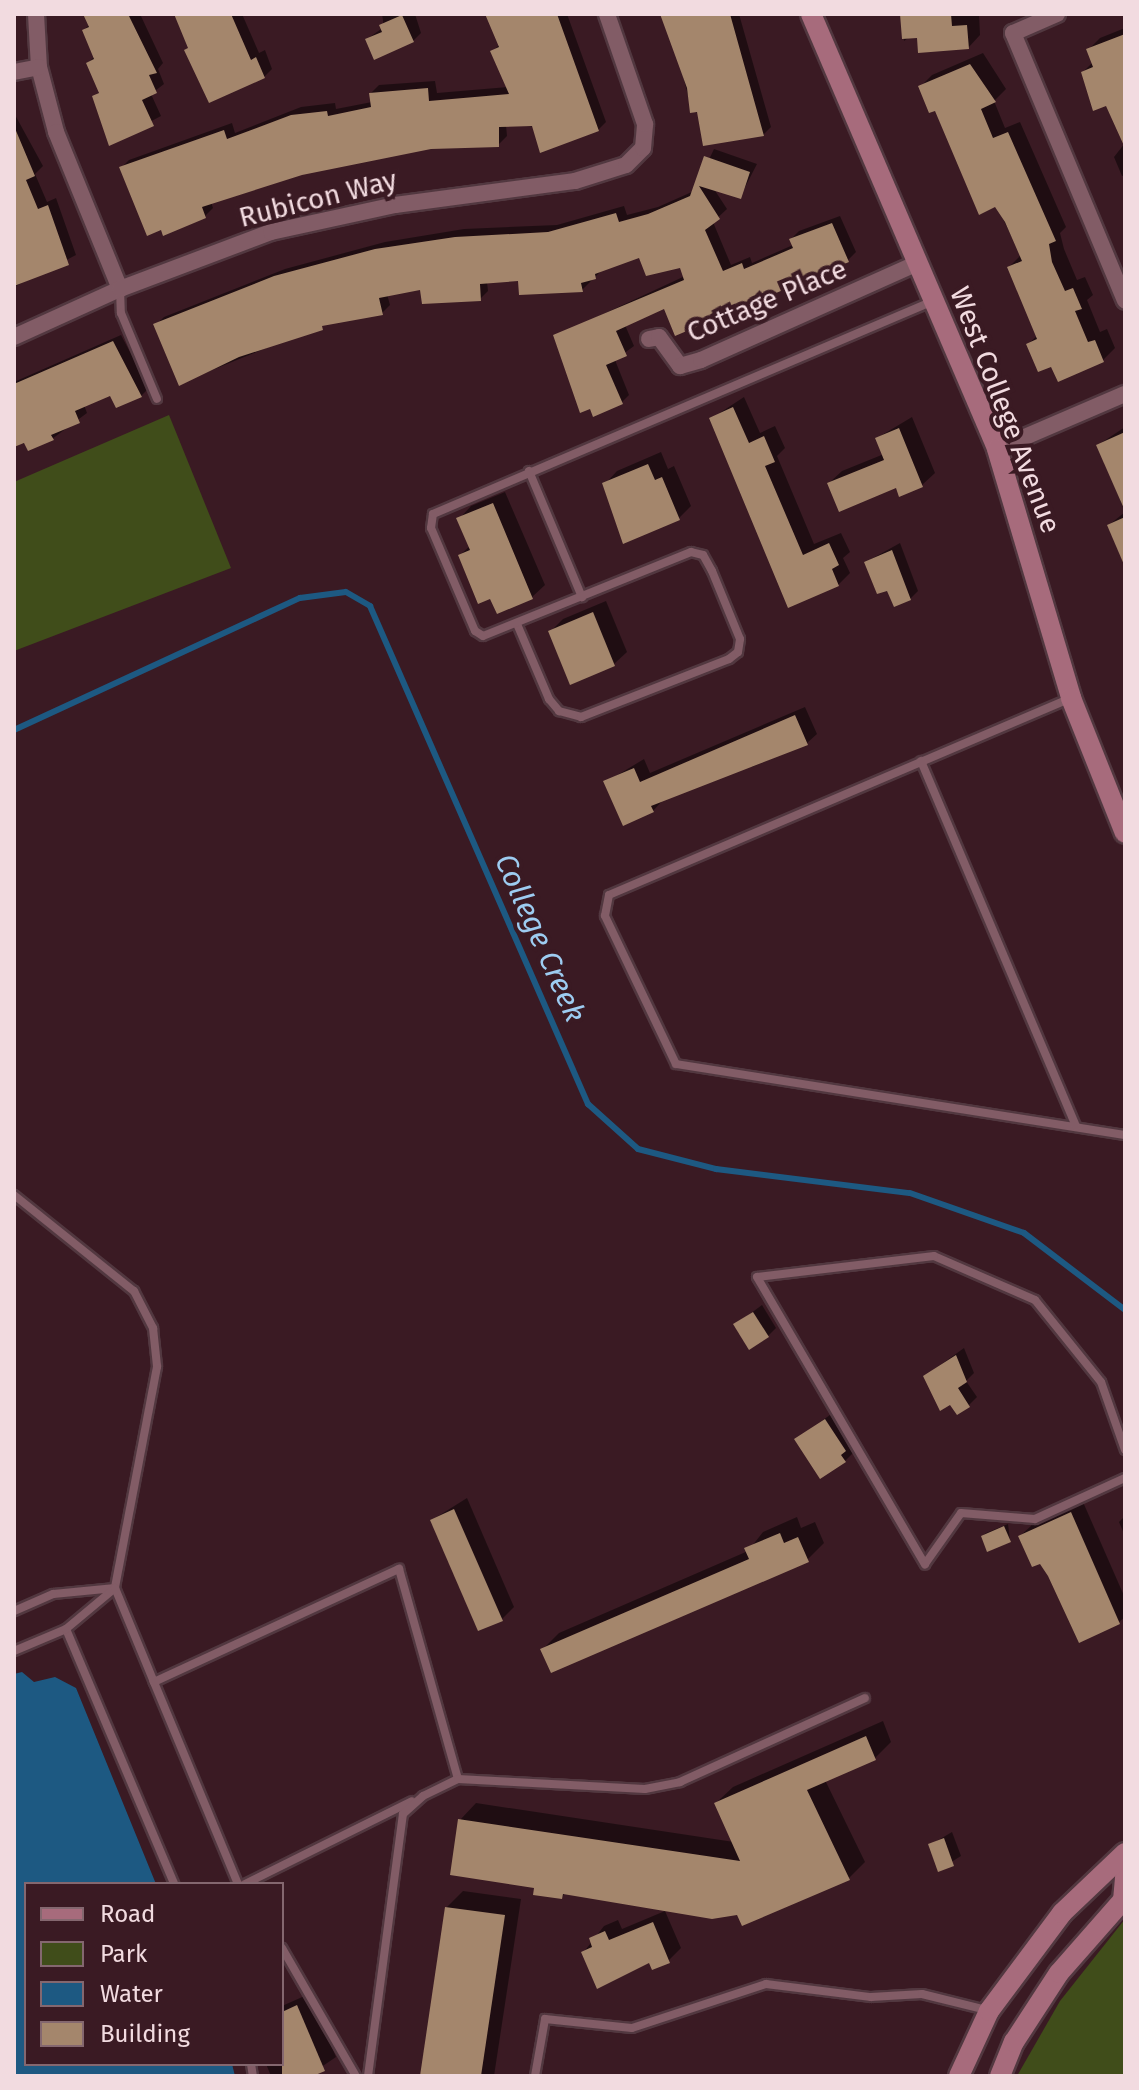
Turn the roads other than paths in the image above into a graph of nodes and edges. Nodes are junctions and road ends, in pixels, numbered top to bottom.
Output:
1 (36, 14) edge
2 (607, 14) edge
3 (811, 14) edge
4 (1057, 14) edge
5 (39, 67) junction
6 (14, 72) edge
7 (918, 263) junction
8 (120, 289) junction
9 (934, 301) junction
10 (1125, 301) edge
11 (14, 337) edge
12 (649, 339) dead end
13 (1125, 394) edge
14 (157, 399) dead end
15 (997, 449) junction
16 (529, 471) junction
17 (582, 597) junction
18 (517, 624) junction
19 (1071, 698) junction
20 (921, 761) junction
21 (1125, 833) edge
22 (1076, 1126) junction
23 (1125, 1135) edge
24 (14, 1195) edge
25 (1125, 1450) edge
26 (1125, 1478) edge
27 (115, 1588) junction
28 (14, 1611) edge
29 (66, 1629) junction
30 (14, 1651) edge
31 (154, 1682) junction
32 (865, 1698) dead end
33 (458, 1779) junction
34 (423, 1796) junction
35 (1125, 1853) edge
36 (1125, 1876) edge
37 (173, 1882) edge
38 (237, 1882) edge
39 (249, 1882) edge
40 (1124, 1899) edge
41 (284, 1951) edge
42 (989, 2011) junction
43 (356, 2076) edge
44 (368, 2076) edge
45 (535, 2076) edge
46 (959, 2076) edge
47 (1000, 2076) edge

1 - 5 street
2 - 8 street, Rubicon Way
3 - 7 main road, West College Avenue
4 - 10 street
5 - 6 street
5 - 8 street
7 - 9 main road, West College Avenue
7 - 12 street, Cottage Place
8 - 11 street, Rubicon Way
8 - 14 lane
9 - 15 main road, West College Avenue
9 - 16 lane
13 - 15 street
15 - 19 main road, West College Avenue
16 - 17 lane
16 - 18 lane
17 - 18 lane
17 - 18 lane
19 - 20 lane
19 - 21 main road, West College Avenue
20 - 22 lane
20 - 22 lane
22 - 23 lane
24 - 27 lane
25 - 26 lane
27 - 28 lane
27 - 29 lane
27 - 31 lane
29 - 30 lane
29 - 37 lane
31 - 33 lane
31 - 38 lane
32 - 33 lane
33 - 34 lane
34 - 39 lane
34 - 44 lane
35 - 42 main road
36 - 40 main road
40 - 47 main road
41 - 43 lane
42 - 45 lane
42 - 46 main road

